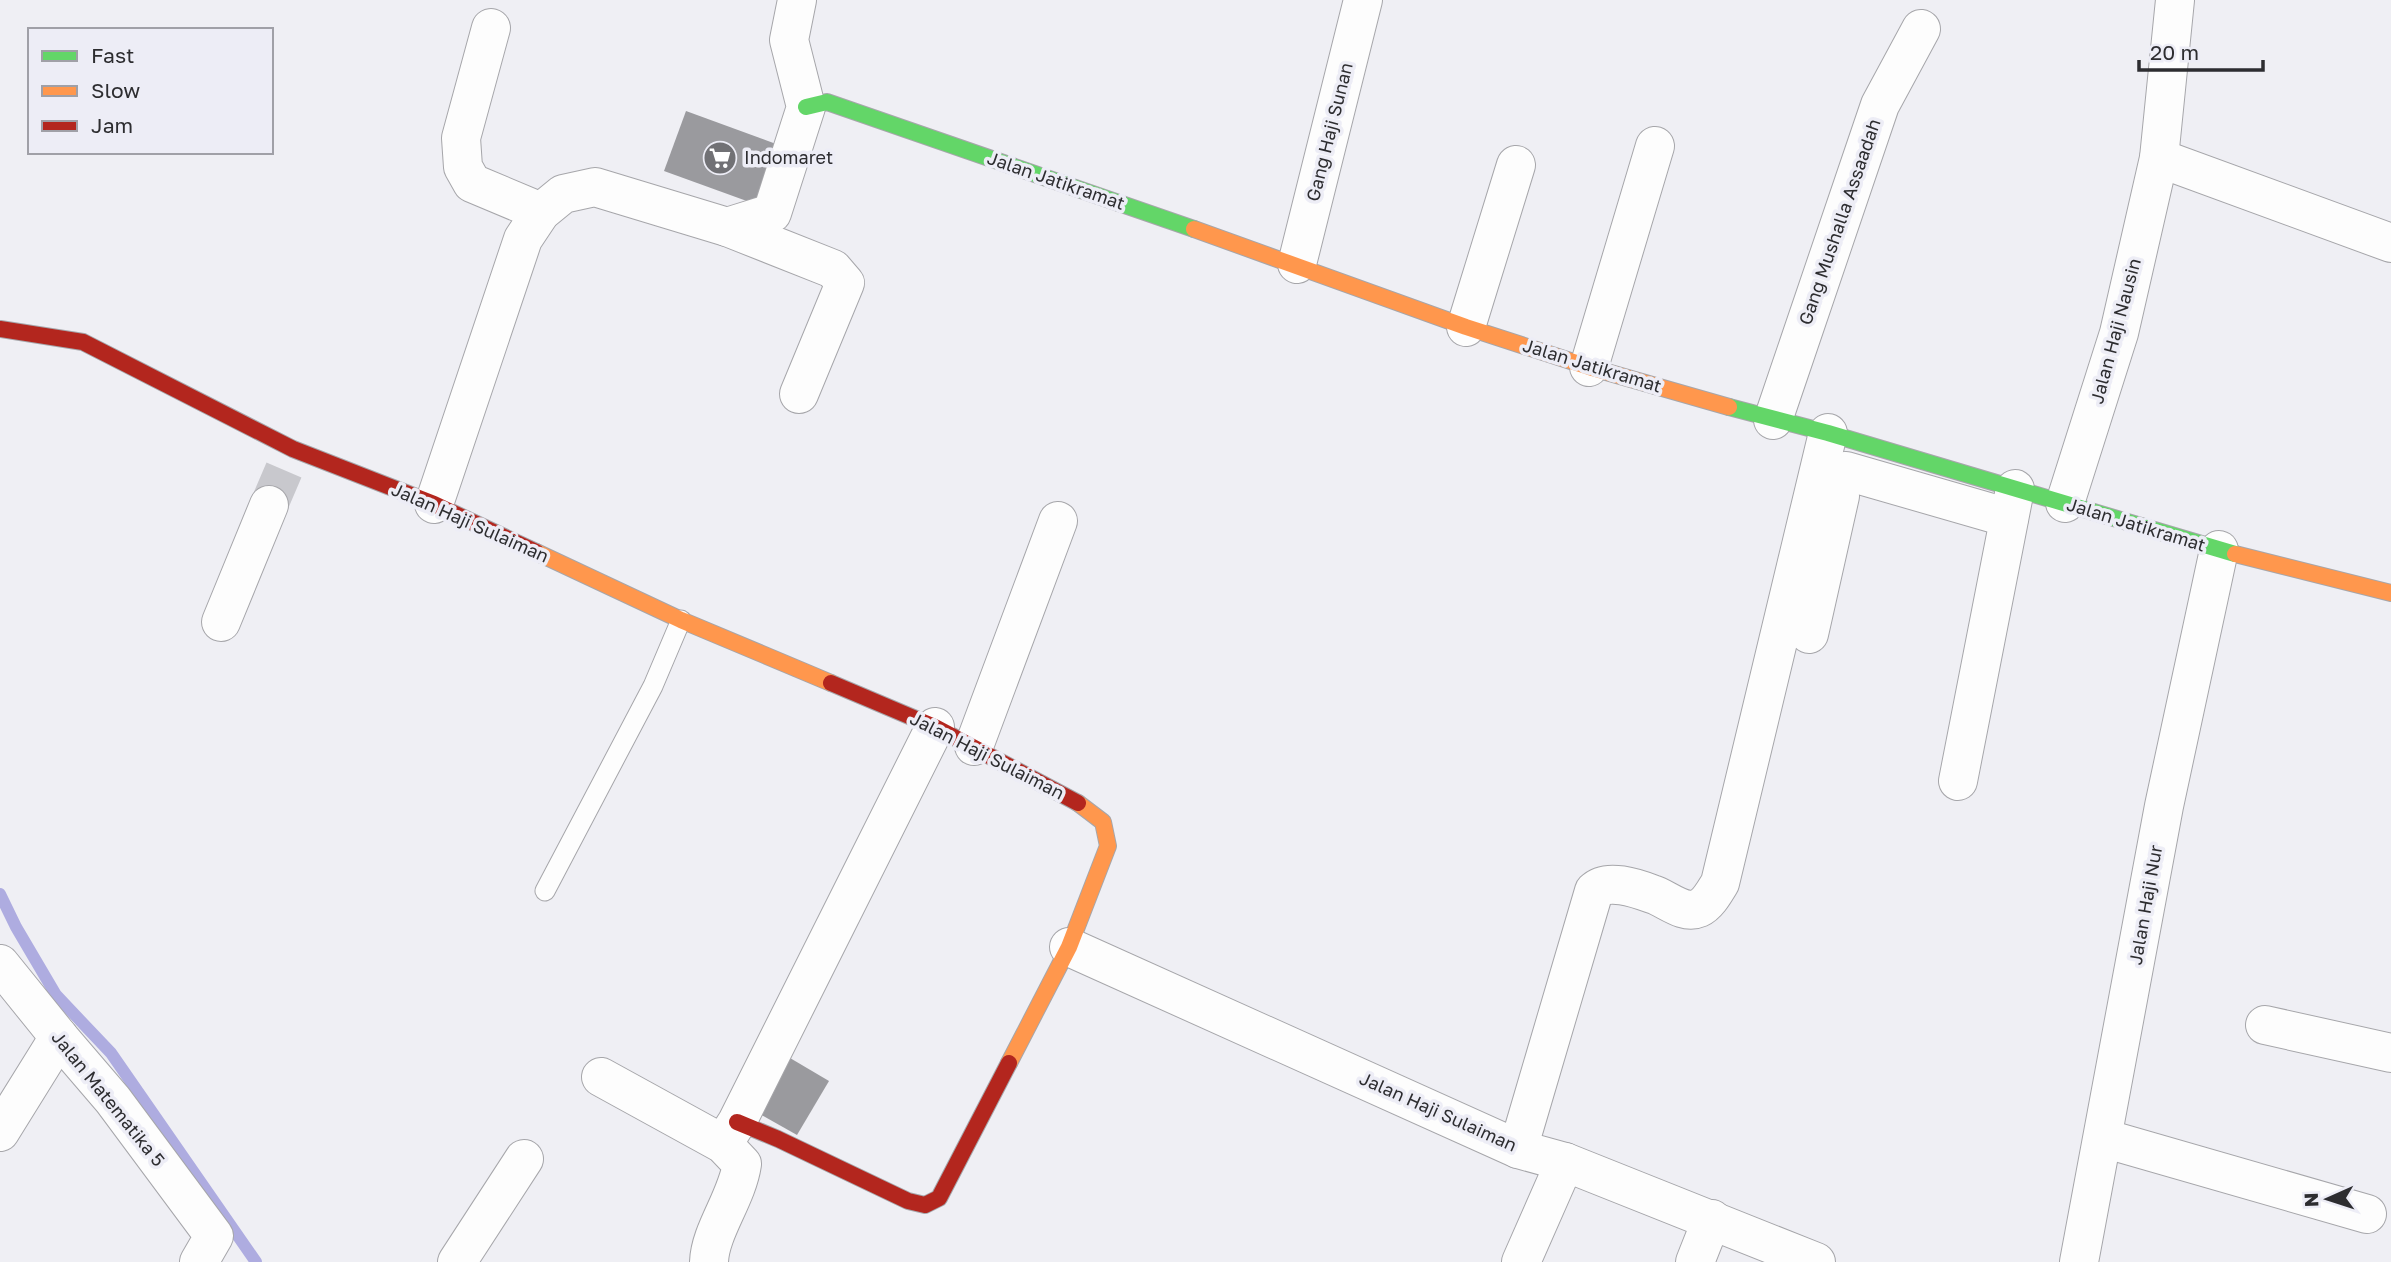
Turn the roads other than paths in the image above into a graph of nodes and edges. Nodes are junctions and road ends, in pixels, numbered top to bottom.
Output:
1 (797, 0) edge
2 (1363, 0) edge
3 (2175, 0) edge
4 (491, 28) dead end
5 (1921, 29) dead end
6 (806, 107) junction
7 (1655, 146) dead end
8 (2159, 158) junction
9 (1516, 165) dead end
10 (541, 212) junction
11 (727, 227) junction
12 (2391, 243) edge
13 (1297, 264) junction
14 (1466, 327) junction
15 (0, 329) edge
16 (1589, 367) junction
17 (799, 394) dead end
18 (1773, 420) junction
19 (1842, 448) junction
20 (2012, 503) junction
21 (2065, 503) junction
22 (434, 504) junction
23 (269, 505) tunnel mouth
24 (1058, 521) dead end
25 (2219, 550) junction
26 (2391, 593) edge
27 (681, 620) junction
28 (221, 622) dead end
29 (1809, 634) dead end
30 (935, 727) junction
31 (974, 746) junction
32 (1958, 781) dead end
33 (545, 891) dead end
34 (1069, 947) junction
35 (0, 964) edge
36 (2265, 1025) dead end
37 (59, 1038) junction
38 (2391, 1053) edge
39 (601, 1077) dead end
40 (0, 1132) edge
41 (730, 1133) junction
42 (2103, 1138) junction
43 (1518, 1149) junction
44 (524, 1159) dead end
45 (1565, 1162) junction
46 (2367, 1214) dead end
47 (1712, 1219) junction
48 (207, 1249) edge
49 (457, 1262) edge
50 (709, 1262) edge
51 (1521, 1262) edge
52 (1695, 1262) edge
53 (1816, 1262) edge
54 (2079, 1262) edge

1 - 6 street
2 - 13 street, Gang Haji Sunan
3 - 8 street, Jalan Haji Nausin
4 - 10 street
5 - 18 street, Gang Mushalla Assaadah
6 - 11 street
6 - 13 street, Jalan Jatikramat
7 - 16 street
8 - 12 street
8 - 21 street, Jalan Haji Nausin
9 - 14 street
10 - 11 street
10 - 22 street
11 - 17 street
13 - 14 street, Jalan Jatikramat
14 - 16 street, Jalan Jatikramat
15 - 22 street, Jalan Haji Sulaiman
16 - 18 street, Jalan Jatikramat
18 - 19 street, Jalan Jatikramat
19 - 20 street
19 - 29 street
19 - 43 street
20 - 21 street, Jalan Jatikramat
20 - 32 street
21 - 25 street, Jalan Jatikramat
22 - 27 street, Jalan Haji Sulaiman
23 - 28 street
24 - 31 street
25 - 26 street, Jalan Jatikramat
25 - 42 street, Jalan Haji Nur
27 - 30 street, Jalan Haji Sulaiman
27 - 33 lane
30 - 31 street, Jalan Haji Sulaiman
30 - 41 street
31 - 34 street, Jalan Haji Sulaiman
34 - 41 street
34 - 43 street, Jalan Haji Sulaiman
35 - 37 street, Jalan Matematika 5
36 - 38 street
37 - 40 street
37 - 48 street, Jalan Matematika 5
39 - 41 street
41 - 50 street
42 - 46 street
42 - 54 street, Jalan Haji Nur
43 - 45 street, Jalan Haji Sulaiman
44 - 49 street
45 - 47 street, Jalan Haji Sulaiman
45 - 51 street
47 - 52 street
47 - 53 street, Jalan Haji Sulaiman

